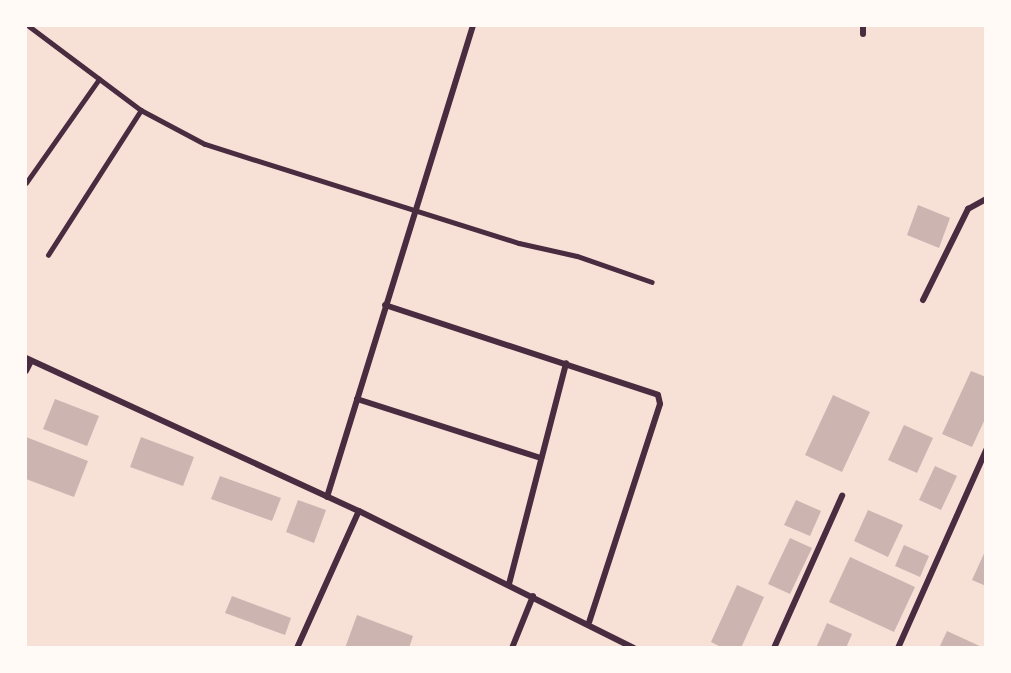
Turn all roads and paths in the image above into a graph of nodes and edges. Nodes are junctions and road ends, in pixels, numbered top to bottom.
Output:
1 (29, 26) edge
2 (473, 26) edge
3 (864, 26) edge
4 (863, 34) dead end
5 (99, 79) junction
6 (141, 110) junction
7 (26, 183) edge
8 (986, 200) edge
9 (417, 211) junction
10 (48, 255) dead end
11 (652, 282) dead end
12 (923, 300) dead end
13 (385, 305) junction
14 (28, 359) edge
15 (566, 363) junction
16 (26, 371) edge
17 (357, 399) junction
18 (986, 450) edge
19 (541, 458) junction
20 (327, 496) junction
21 (842, 496) dead end
22 (359, 511) junction
23 (509, 584) junction
24 (533, 596) junction
25 (589, 622) junction
26 (297, 648) edge
27 (512, 648) edge
28 (634, 648) edge
29 (774, 648) edge
30 (898, 648) edge

1 - 5 lane
2 - 9 street
3 - 4 street
5 - 6 lane
5 - 7 lane
6 - 9 lane
6 - 10 lane
8 - 12 street
9 - 11 lane
9 - 13 street
13 - 15 street
13 - 17 street
14 - 16 street
14 - 20 street
15 - 19 street
15 - 25 street
17 - 19 street
17 - 20 street
18 - 30 street
19 - 23 street
20 - 22 street
21 - 29 street
22 - 23 street
22 - 26 street
23 - 24 street
24 - 25 street
24 - 27 street
25 - 28 street

